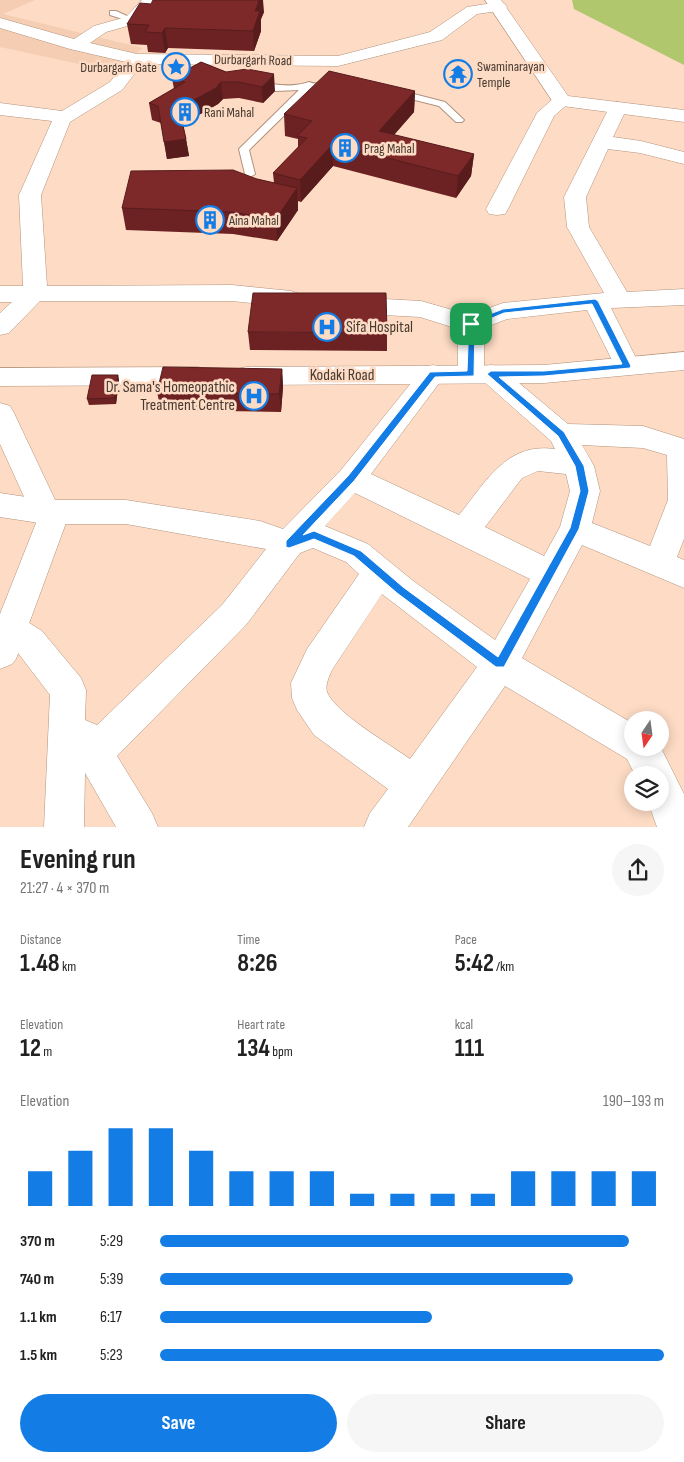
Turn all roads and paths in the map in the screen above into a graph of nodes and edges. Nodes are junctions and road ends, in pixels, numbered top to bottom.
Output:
1 (151, 0) edge
2 (496, 3) edge
3 (113, 13) dead end
4 (132, 20) junction
5 (0, 23) edge
6 (76, 45) junction
7 (137, 59) junction
8 (187, 59) junction
9 (205, 72) edge
10 (249, 83) edge
11 (309, 85) junction
12 (344, 87) edge
13 (388, 92) edge
14 (562, 101) junction
15 (618, 108) junction
16 (0, 109) edge
17 (684, 116) edge
18 (66, 117) junction
19 (458, 120) dead end
20 (603, 142) junction
21 (684, 158) edge
22 (250, 174) edge
23 (497, 209) dead end
24 (36, 293) junction
25 (0, 294) edge
26 (684, 297) edge
27 (620, 300) junction
28 (595, 301) junction
29 (471, 324) junction
30 (0, 327) edge
31 (684, 361) edge
32 (627, 366) junction
33 (433, 374) junction
34 (481, 374) junction
35 (0, 377) edge
36 (0, 413) edge
37 (561, 434) junction
38 (683, 450) edge
39 (580, 466) junction
40 (351, 478) junction
41 (0, 505) edge
42 (46, 512) junction
43 (575, 529) junction
44 (464, 531) junction
45 (289, 544) junction
46 (671, 569) edge
47 (379, 572) junction
48 (550, 574) junction
49 (7, 624) edge
50 (500, 664) junction
51 (67, 708) junction
52 (624, 738) edge
53 (94, 753) junction
54 (414, 785) junction
55 (669, 805) edge
56 (64, 827) edge
57 (138, 827) edge
58 (384, 827) edge
59 (677, 827) edge

1 - 4 street
2 - 8 street, Durbargarh Road
2 - 14 street
3 - 4 lane
4 - 6 street
5 - 6 street, Durbargarh Road
6 - 7 street, Durbargarh Road
7 - 8 street, Durbargarh Road
7 - 18 street
8 - 9 lane
10 - 11 lane
11 - 12 lane
11 - 22 lane
13 - 19 lane
14 - 15 street
14 - 23 street
15 - 17 street
15 - 20 street
16 - 18 street
18 - 24 street
20 - 21 street
20 - 27 street
24 - 25 street
24 - 29 street
24 - 30 street
26 - 27 street
27 - 28 street
28 - 29 street
28 - 32 street
29 - 34 street
31 - 32 street, Kodaki Road
32 - 34 street, Kodaki Road
33 - 34 street, Kodaki Road
33 - 35 street, Kodaki Road
33 - 40 street
34 - 37 street
36 - 42 street
37 - 38 street
37 - 39 street
38 - 46 street
39 - 43 street
39 - 44 street
40 - 44 street
40 - 45 street
41 - 42 street
42 - 45 street
42 - 49 street
43 - 46 street
43 - 48 street
44 - 48 street
45 - 47 street
45 - 53 street
47 - 50 street
47 - 54 street
48 - 50 street
49 - 51 street
50 - 52 street
50 - 54 street
51 - 53 street
51 - 56 street
53 - 57 street
54 - 58 street
55 - 59 street

